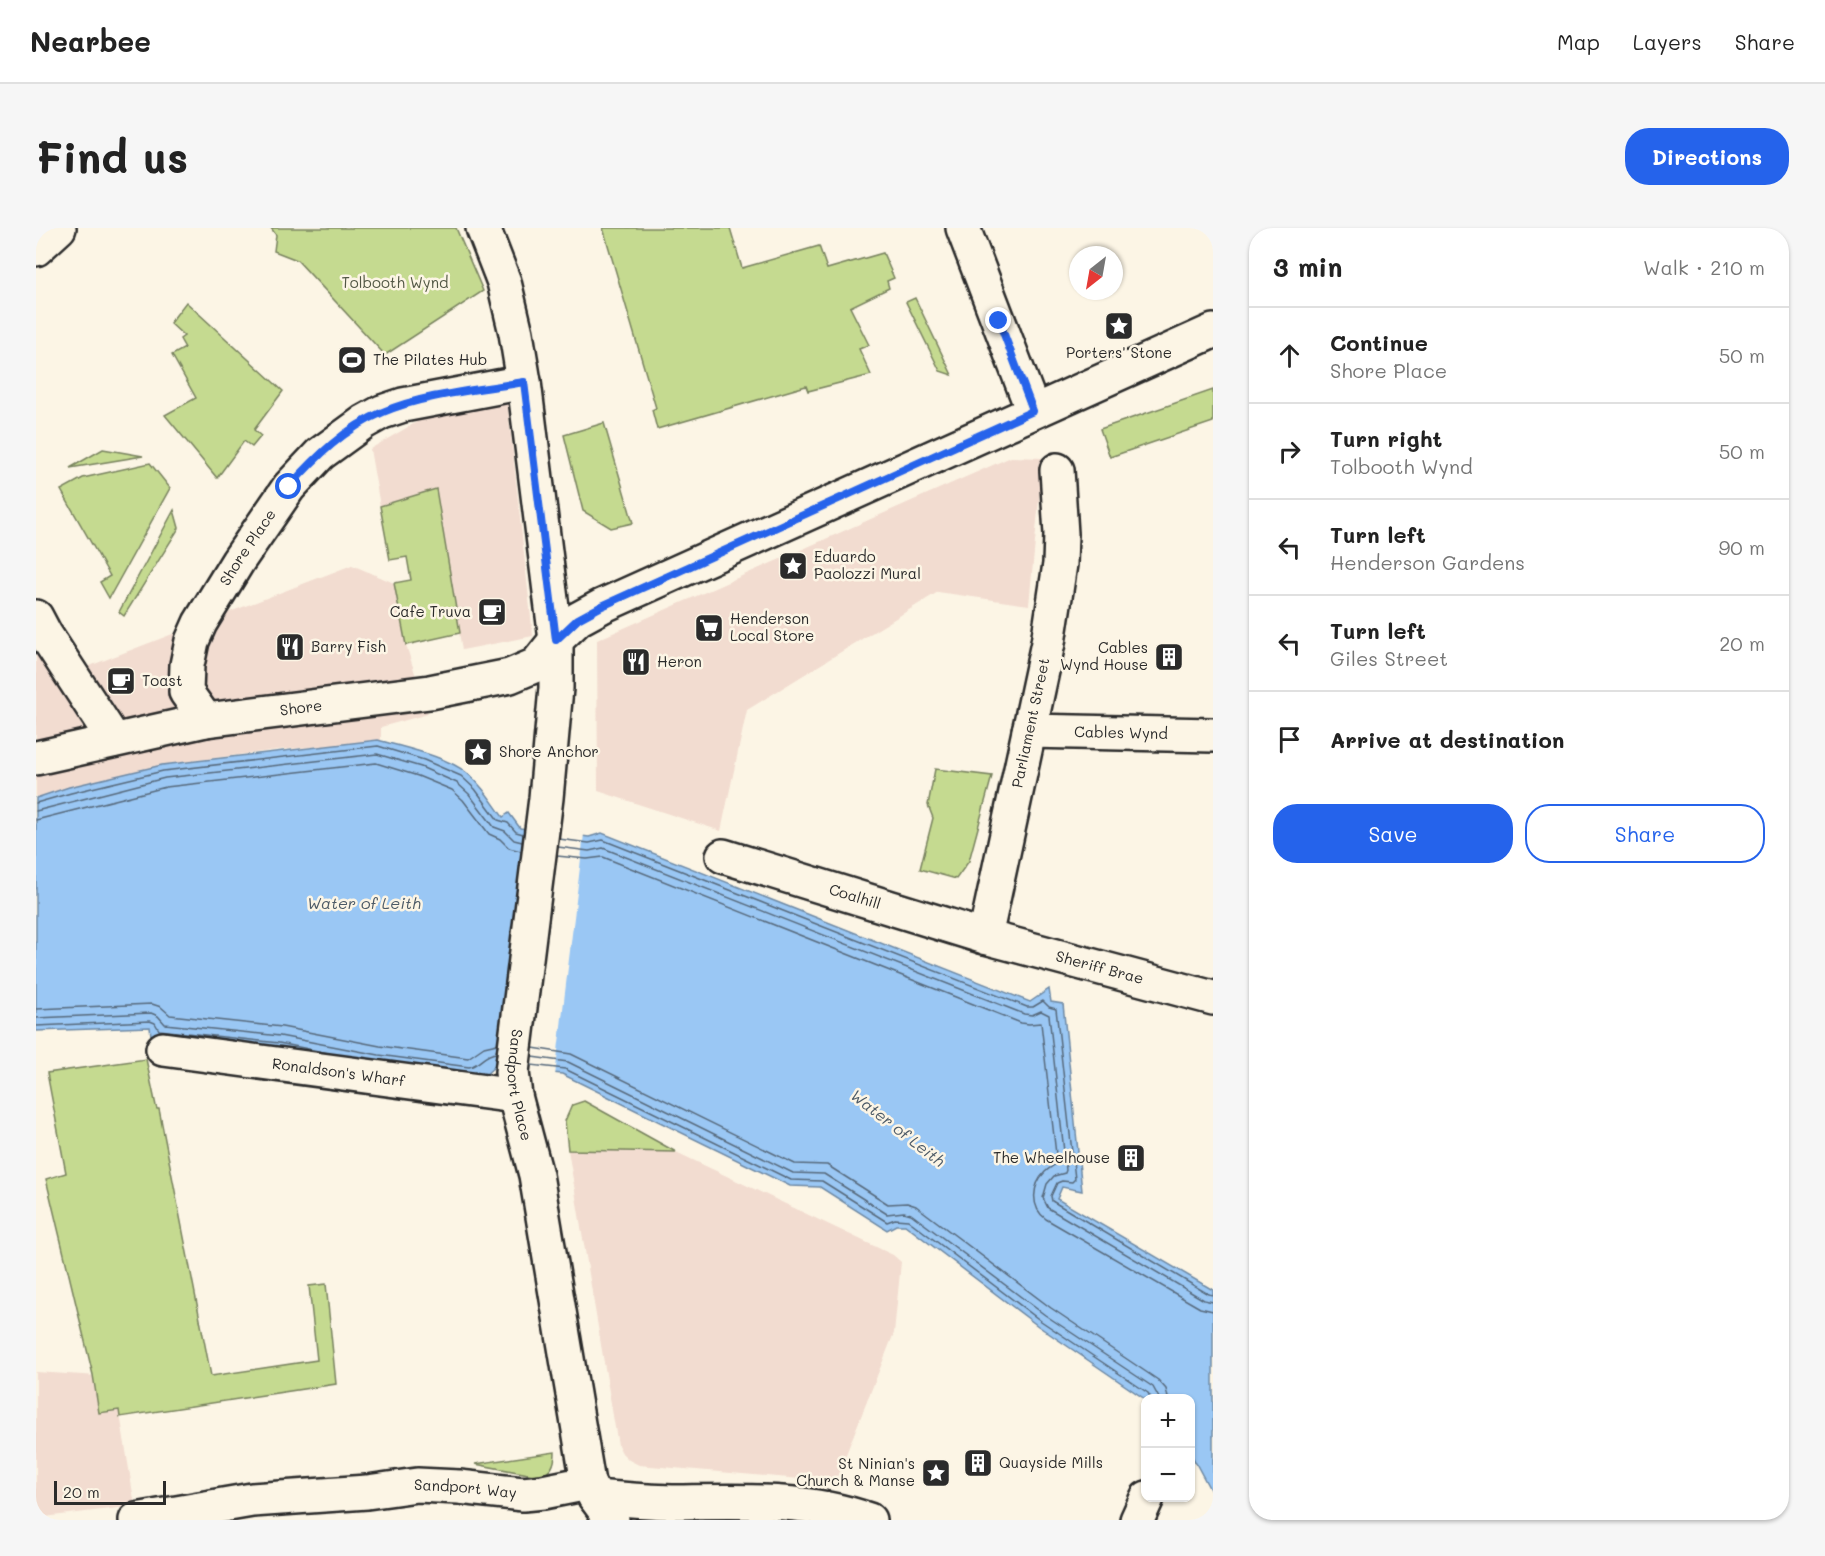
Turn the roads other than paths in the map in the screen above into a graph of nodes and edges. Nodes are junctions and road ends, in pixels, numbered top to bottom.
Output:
1 (59, 228) edge
2 (483, 228) edge
3 (963, 228) edge
4 (36, 249) edge
5 (1213, 331) edge
6 (524, 382) junction
7 (1033, 411) junction
8 (1058, 470) dead end
9 (40, 625) edge
10 (556, 640) junction
11 (206, 720) junction
12 (1029, 731) junction
13 (1213, 735) edge
14 (114, 740) junction
15 (36, 758) edge
16 (723, 856) dead end
17 (986, 937) junction
18 (1213, 998) edge
19 (163, 1049) dead end
20 (513, 1084) junction
21 (598, 1500) edge
22 (1145, 1502) edge
23 (254, 1510) edge
24 (807, 1512) edge
25 (136, 1520) edge
26 (869, 1520) edge
27 (1137, 1520) edge

1 - 4 street
2 - 6 street
3 - 7 street
5 - 7 street, Shore
6 - 10 street
6 - 11 street, Shore Place
7 - 10 street, Shore
8 - 12 street, Parliament Street
9 - 14 street
10 - 11 street, Shore
10 - 20 street, Sandport Place
11 - 14 street, Shore
12 - 13 street, Cables Wynd
12 - 17 street, Parliament Street
14 - 15 street, Shore
16 - 17 street, Coalhill
17 - 18 street, Sheriff Brae
19 - 20 street, Ronaldson's Wharf
20 - 21 street, Sandport Place
21 - 23 street, Sandport Way
21 - 24 street, Sandport Way
22 - 27 street
23 - 25 street, Sandport Way
24 - 26 street, Sandport Way

